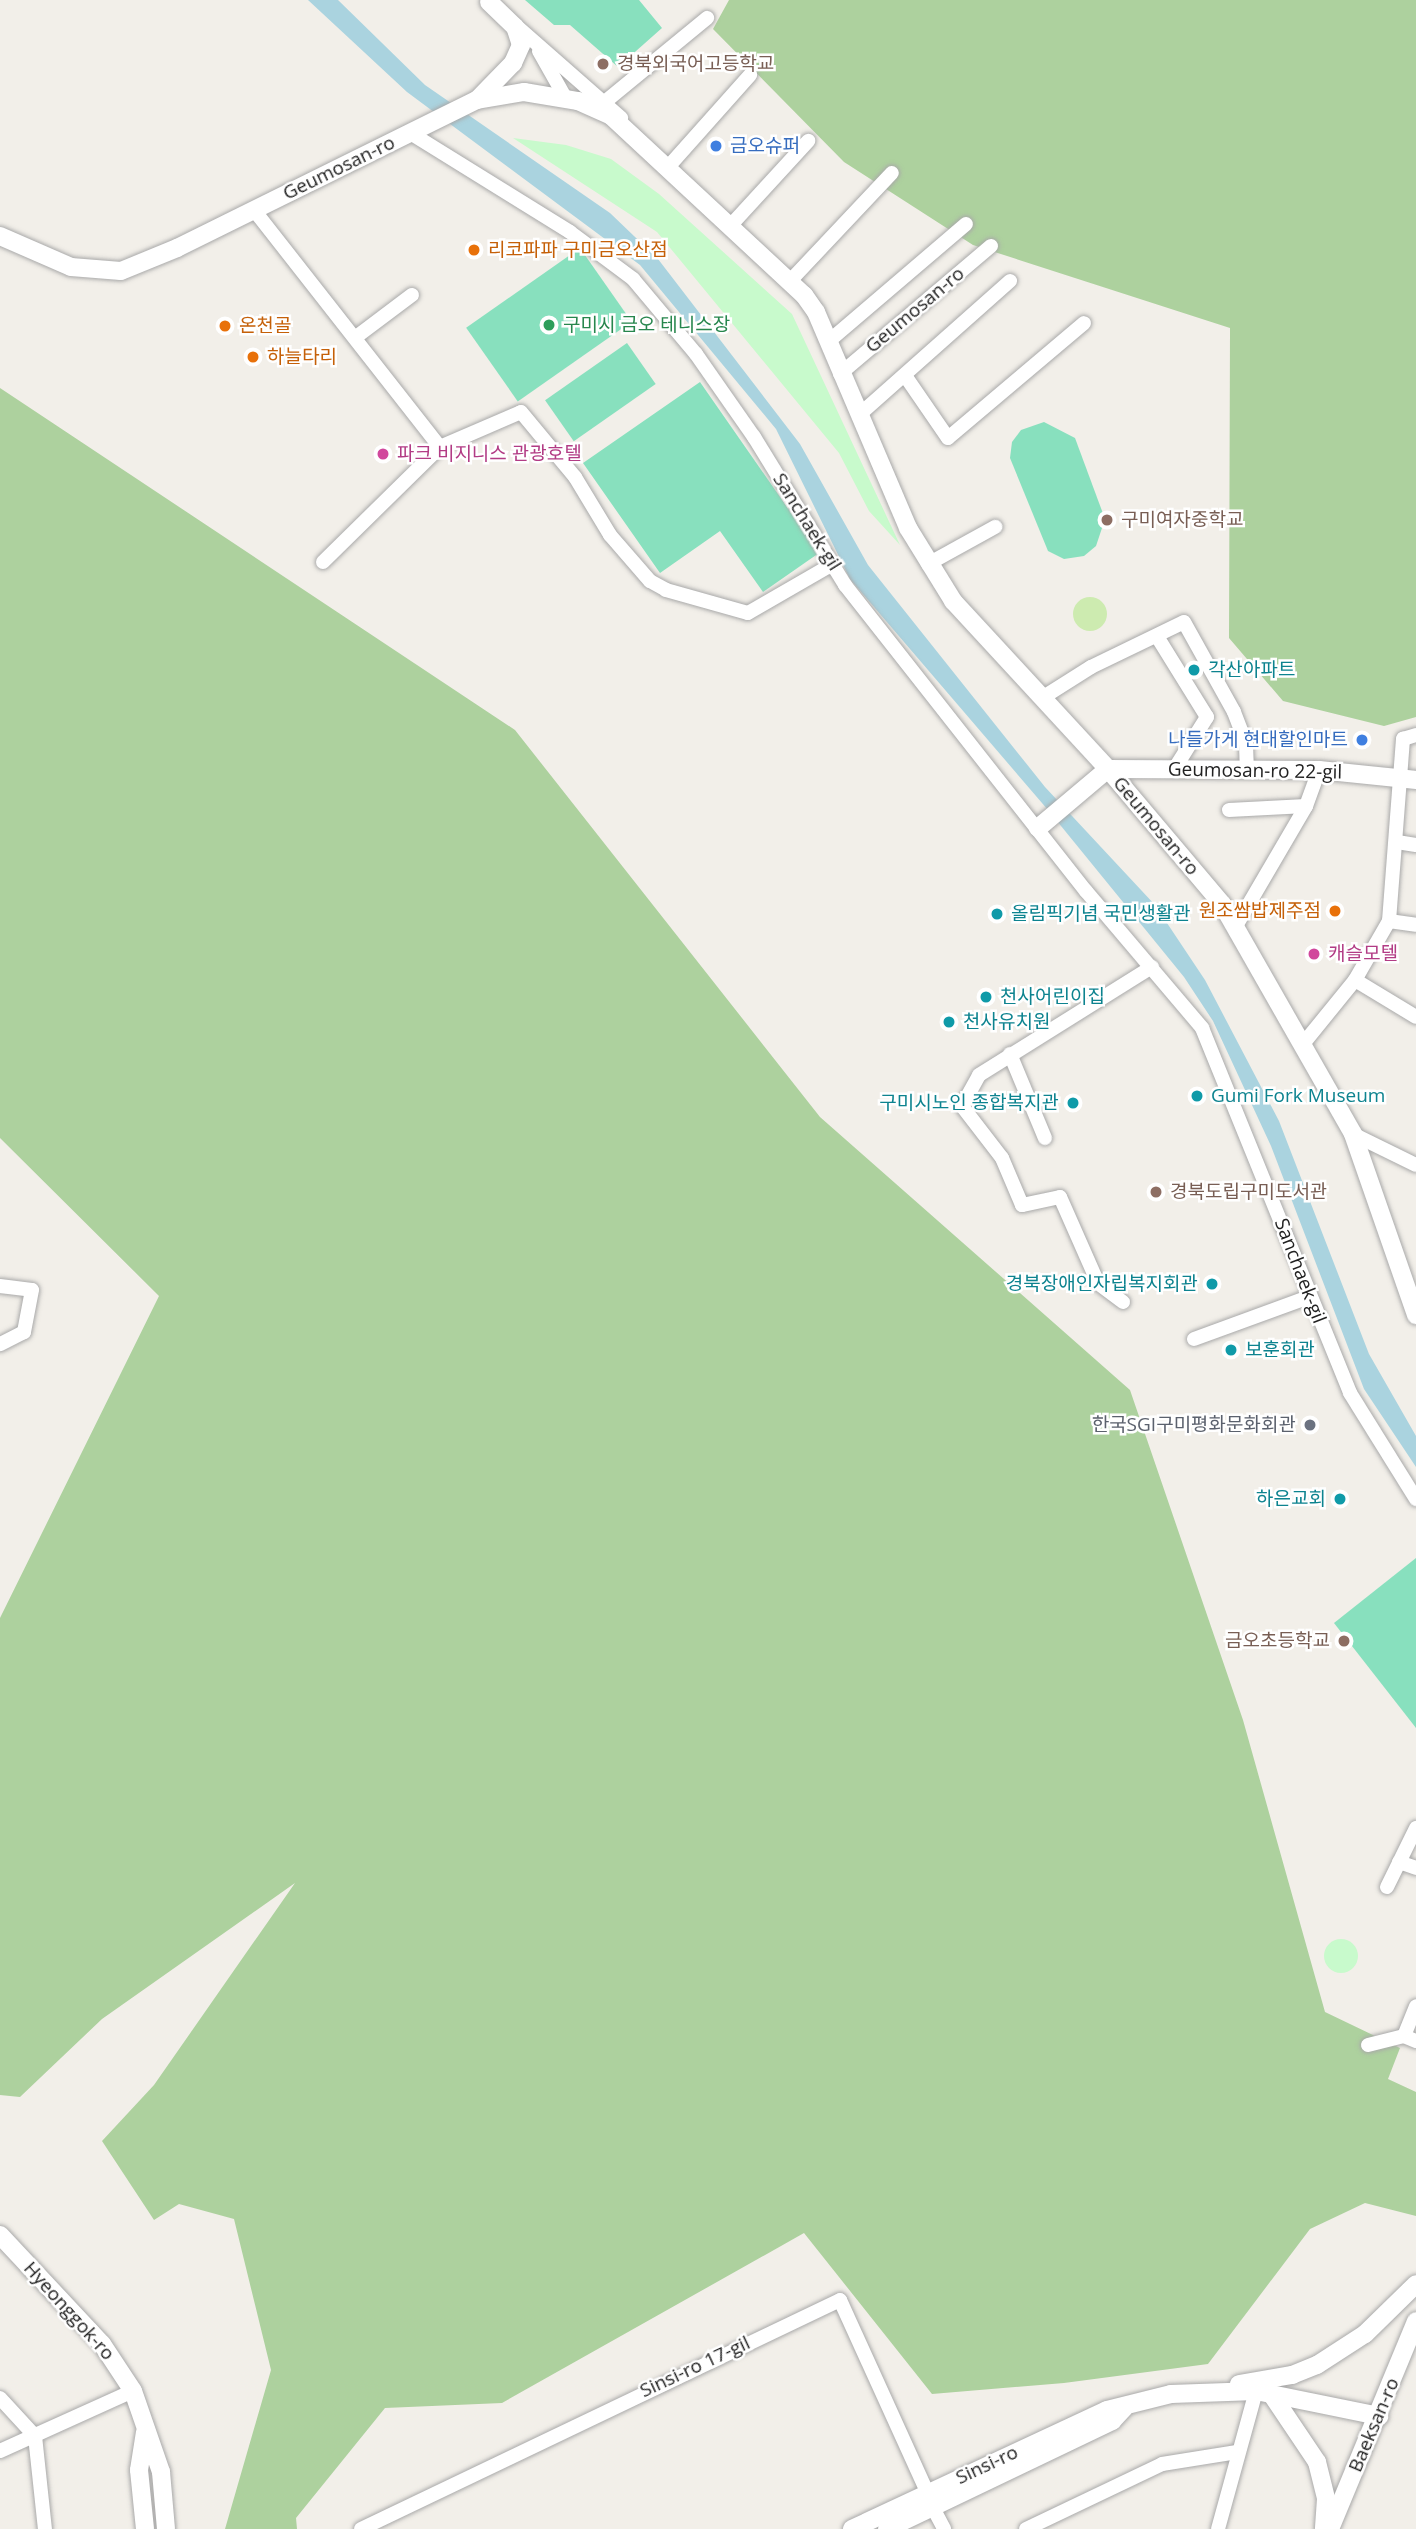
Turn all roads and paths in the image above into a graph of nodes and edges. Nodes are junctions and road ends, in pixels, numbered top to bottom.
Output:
1 (487, 1) edge
2 (707, 18) dead end
3 (517, 27) junction
4 (750, 75) dead end
5 (566, 99) junction
6 (477, 100) junction
7 (606, 102) junction
8 (412, 134) junction
9 (808, 141) dead end
10 (643, 142) junction
11 (669, 166) junction
12 (892, 173) dead end
13 (254, 210) junction
14 (732, 223) junction
15 (966, 224) dead end
16 (0, 236) edge
17 (991, 246) dead end
18 (791, 280) junction
19 (1010, 281) dead end
20 (412, 295) dead end
21 (1084, 323) dead end
22 (356, 337) junction
23 (829, 341) junction
24 (840, 374) junction
25 (906, 377) junction
26 (859, 415) junction
27 (440, 447) junction
28 (995, 527) dead end
29 (323, 562) dead end
30 (832, 564) junction
31 (928, 564) junction
32 (1158, 638) junction
33 (1042, 698) junction
34 (1416, 735) edge
35 (1175, 768) junction
36 (1247, 768) junction
37 (1108, 769) junction
38 (1319, 770) junction
39 (1408, 779) edge
40 (1306, 806) junction
41 (1229, 810) dead end
42 (1038, 828) junction
43 (1397, 842) junction
44 (1416, 845) edge
45 (1390, 921) junction
46 (1416, 925) edge
47 (1236, 926) junction
48 (1152, 967) junction
49 (1355, 980) junction
50 (1416, 1017) edge
51 (1303, 1044) junction
52 (1010, 1054) junction
53 (1353, 1134) junction
54 (1045, 1138) dead end
55 (1416, 1165) edge
56 (0, 1286) edge
57 (1309, 1297) junction
58 (1123, 1302) dead end
59 (1416, 1315) edge
60 (1194, 1339) dead end
61 (0, 1344) edge
62 (1416, 1499) edge
63 (1416, 1828) edge
64 (1399, 1862) junction
65 (1416, 1868) edge
66 (1387, 1887) dead end
67 (1416, 2006) edge
68 (1410, 2039) edge
69 (1368, 2045) dead end
70 (0, 2235) edge
71 (1416, 2284) edge
72 (1416, 2321) edge
73 (1205, 2390) junction
74 (133, 2391) junction
75 (1264, 2393) junction
76 (0, 2398) edge
77 (1379, 2416) junction
78 (145, 2432) junction
79 (35, 2436) junction
80 (0, 2451) edge
81 (1237, 2452) junction
82 (930, 2499) junction
83 (45, 2529) edge
84 (145, 2529) edge
85 (166, 2529) edge
86 (361, 2529) edge
87 (852, 2529) edge
88 (887, 2529) edge
89 (944, 2529) edge
90 (1026, 2529) edge
91 (1218, 2529) edge
92 (1324, 2529) edge
93 (1330, 2529) edge

1 - 3 street
1 - 6 street
2 - 7 street
3 - 5 street
3 - 7 street
4 - 11 street
5 - 6 street, Geumosan-ro
5 - 10 street, Geumosan-ro
6 - 8 street, Geumosan-ro
7 - 10 street
8 - 13 street, Geumosan-ro
8 - 30 street, Sanchaek-gil
9 - 14 street
10 - 11 street, Geumosan-ro
11 - 14 street, Geumosan-ro
12 - 18 street
13 - 16 street, Geumosan-ro
13 - 22 street
14 - 18 street, Geumosan-ro
15 - 23 street, Geumosan-ro
17 - 24 street, Geumosan-ro
18 - 23 street, Geumosan-ro
19 - 25 street
20 - 22 street
21 - 25 street
22 - 27 street
23 - 24 street, Geumosan-ro
24 - 26 street, Geumosan-ro
25 - 26 street
26 - 31 street, Geumosan-ro
27 - 29 street
27 - 30 street
28 - 31 street
30 - 42 street, Sanchaek-gil
31 - 33 street, Geumosan-ro
32 - 33 street
32 - 35 street
32 - 36 street
33 - 37 street, Geumosan-ro
34 - 39 street
35 - 36 street, Geumosan-ro 22-gil
35 - 37 street, Geumosan-ro 22-gil
36 - 38 street, Geumosan-ro 22-gil
37 - 42 street
37 - 47 street, Geumosan-ro
38 - 39 street, Geumosan-ro 22-gil
38 - 40 street
39 - 43 street
40 - 41 street
40 - 47 street
42 - 48 street, Sanchaek-gil
43 - 44 street
43 - 45 street
45 - 46 street
45 - 49 street
47 - 51 street, Geumosan-ro
48 - 52 street
48 - 57 street, Sanchaek-gil
49 - 50 street
49 - 51 street
51 - 53 street, Geumosan-ro
52 - 54 street
52 - 58 street
53 - 55 street
53 - 59 street, Geumosan-ro
56 - 61 street
57 - 60 street
57 - 62 street, Sanchaek-gil
63 - 64 street
64 - 65 street
64 - 66 street
67 - 68 street
68 - 69 street
70 - 74 street, Hyeonggok-ro
71 - 73 street
72 - 77 street, Baeksan-ro
73 - 75 street, Sinsi-ro
73 - 82 street, Sinsi-ro
74 - 78 street, Hyeonggok-ro
74 - 79 street
75 - 77 street, Sinsi-ro
75 - 81 street
75 - 92 street
76 - 79 street
77 - 93 street, Baeksan-ro
78 - 84 street, Hyeonggok-ro
78 - 85 street, Hyeonggok-ro
79 - 80 street
79 - 83 street
81 - 90 street
81 - 91 street
82 - 86 street, Sinsi-ro 17-gil
82 - 87 street, Sinsi-ro
82 - 88 street, Sinsi-ro
82 - 89 street

